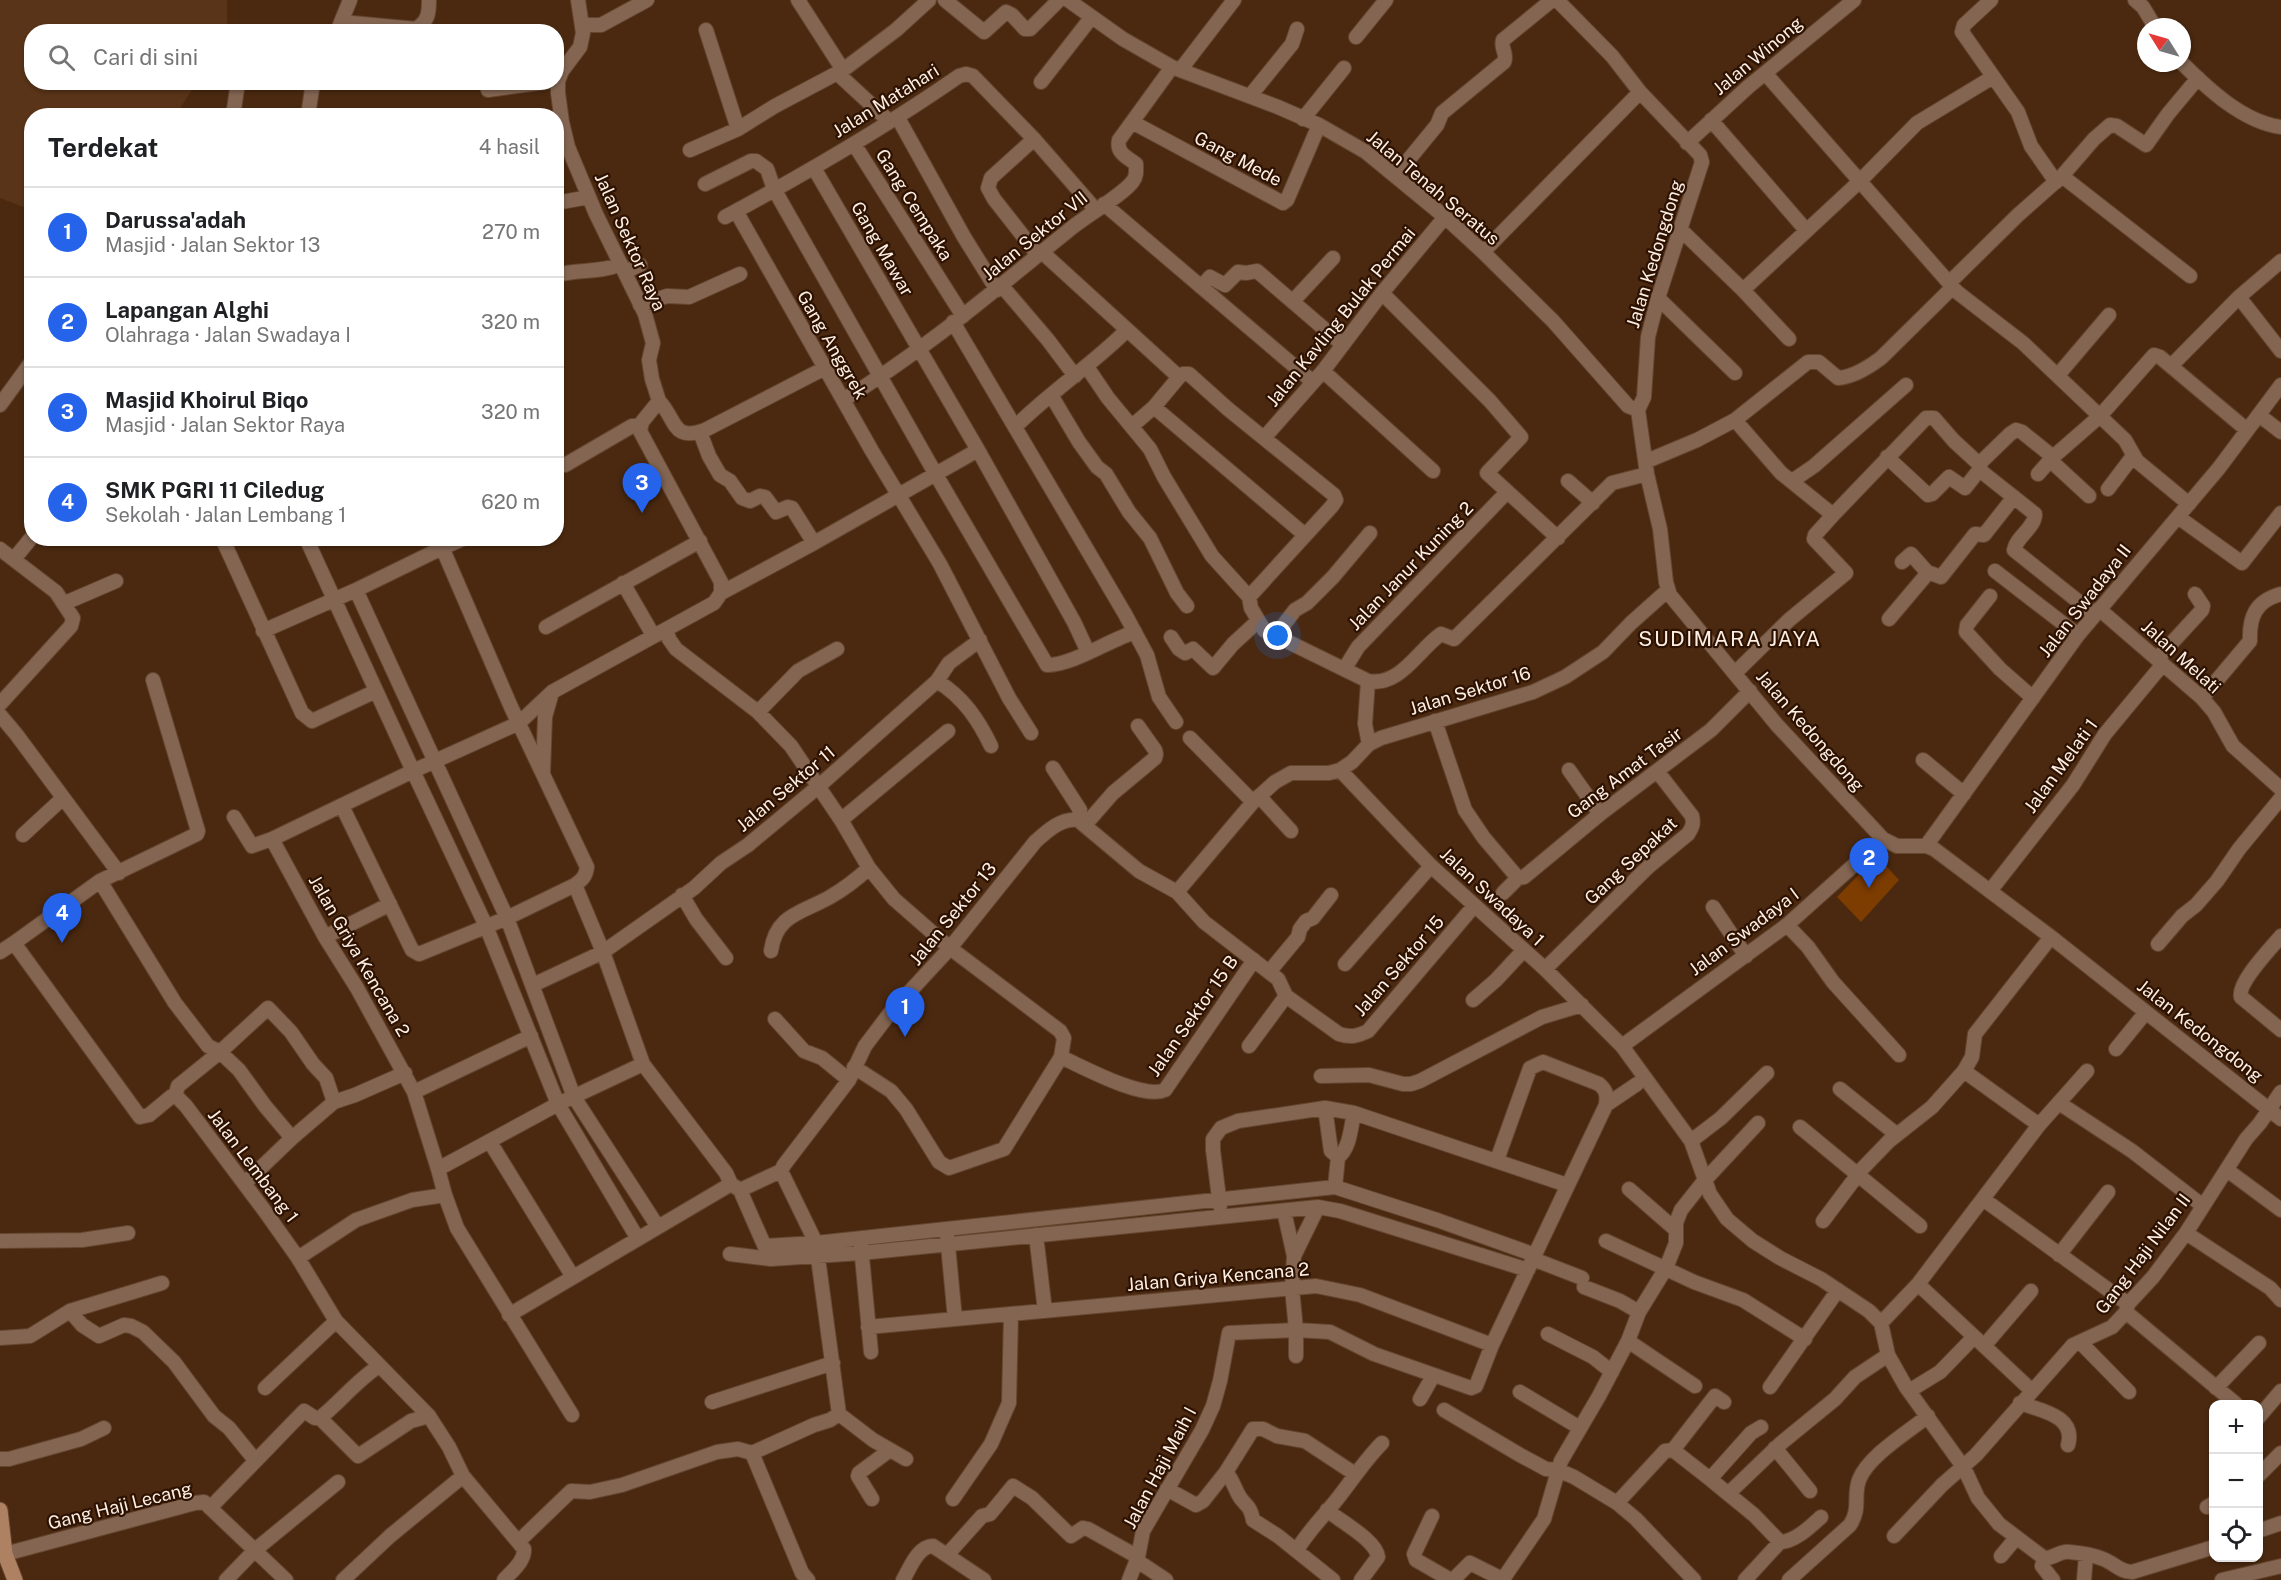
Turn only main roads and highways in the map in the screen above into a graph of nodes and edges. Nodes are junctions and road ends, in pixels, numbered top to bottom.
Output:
1 (0, 1510) edge
2 (15, 1580) edge

1 - 2 main road

